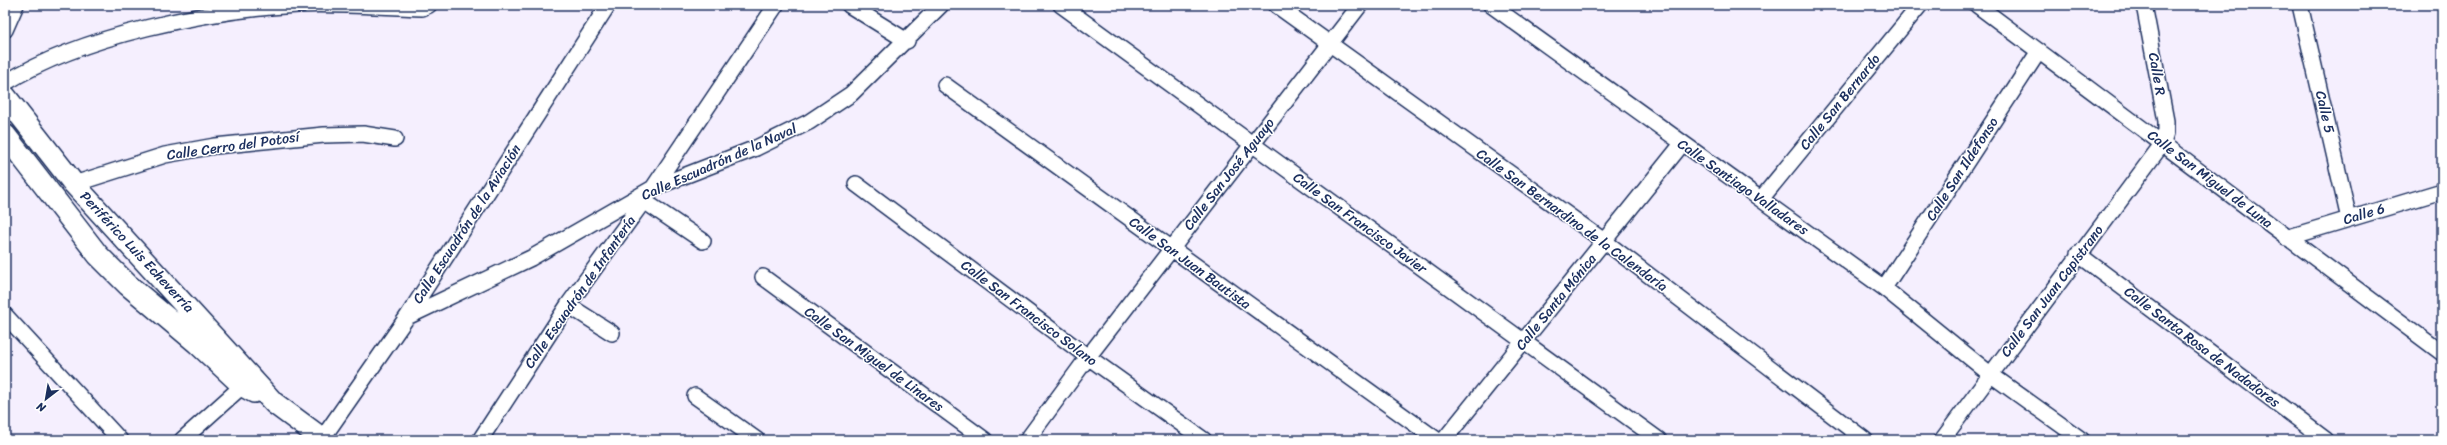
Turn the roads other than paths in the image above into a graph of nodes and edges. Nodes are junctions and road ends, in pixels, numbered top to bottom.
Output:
1 (16, 5) edge
2 (429, 5) edge
3 (608, 5) edge
4 (776, 5) edge
5 (849, 5) edge
6 (941, 5) edge
7 (1061, 5) edge
8 (1276, 5) edge
9 (1360, 5) edge
10 (1491, 5) edge
11 (1920, 5) edge
12 (1978, 5) edge
13 (2144, 5) edge
14 (2300, 5) edge
15 (5, 30) edge
16 (907, 41) junction
17 (1329, 44) junction
18 (2039, 51) junction
19 (5, 83) edge
20 (945, 85) dead end
21 (5, 96) edge
22 (5, 135) edge
23 (395, 139) dead end
24 (2163, 143) junction
25 (1682, 144) junction
26 (1252, 145) junction
27 (74, 184) junction
28 (856, 184) dead end
29 (653, 188) junction
30 (2442, 191) edge
31 (1761, 199) junction
32 (644, 201) junction
33 (2349, 219) junction
34 (2286, 238) junction
35 (703, 240) dead end
36 (1604, 242) junction
37 (1171, 249) junction
38 (2078, 254) junction
39 (763, 277) dead end
40 (1884, 288) junction
41 (568, 304) junction
42 (5, 315) edge
43 (407, 317) junction
44 (612, 333) dead end
45 (1524, 342) junction
46 (2442, 353) edge
47 (1088, 357) junction
48 (1990, 374) junction
49 (248, 382) junction
50 (695, 396) dead end
51 (323, 439) edge
52 (120, 440) edge
53 (182, 440) edge
54 (480, 440) edge
55 (758, 440) edge
56 (985, 440) edge
57 (1027, 440) edge
58 (1204, 440) edge
59 (1437, 440) edge
60 (1444, 440) edge
61 (1658, 440) edge
62 (1865, 440) edge
63 (1942, 440) edge
64 (2082, 440) edge
65 (2326, 440) edge

1 - 15 street
2 - 19 street
3 - 43 street, Calle Escuadrón de la Aviación
4 - 29 street, Calle Escuadrón de Infantería
5 - 16 street
6 - 16 street, Calle Escuadrón de la Naval
7 - 26 street, Calle San Francisco Javier
8 - 17 street, Calle San Bernardino de la Calendaría
9 - 17 street, Calle San José Aguayo
10 - 25 street, Calle Santiago Valladares
11 - 31 street, Calle San Bernardo
12 - 18 street, Calle San Miguel de Luna
13 - 24 street, Calle R
14 - 33 street, Calle 5
16 - 29 street, Calle Escuadrón de la Naval
17 - 26 street, Calle San José Aguayo
17 - 36 street, Calle San Bernardino de la Calendaría
18 - 24 street, Calle San Miguel de Luna
18 - 40 street, Calle San Ildefonso
20 - 37 street, Calle San Juan Bautista
21 - 27 street, Periférico Luis Echeverría
22 - 49 street, Periférico Luis Echeverría
23 - 27 street, Calle Cerro del Potosí
24 - 34 street, Calle San Miguel de Luna
24 - 38 street, Calle San Juan Capistrano
25 - 31 street, Calle Santiago Valladares
25 - 36 street, Calle Santa Mónica
26 - 37 street, Calle San José Aguayo
26 - 45 street, Calle San Francisco Javier
27 - 49 street, Periférico Luis Echeverría
28 - 47 street, Calle San Francisco Solano
29 - 32 street, Calle Escuadrón de Infantería
29 - 43 street, Calle Escuadrón de la Naval
30 - 33 street, Calle 6
31 - 40 street, Calle Santiago Valladares
32 - 35 street
32 - 41 street, Calle Escuadrón de Infantería
33 - 34 street, Calle 6
34 - 46 street, Calle San Miguel de Luna
36 - 45 street, Calle Santa Mónica
36 - 62 street, Calle San Bernardino de la Calendaría
37 - 47 street, Calle San José Aguayo
37 - 59 street, Calle San Juan Bautista
38 - 48 street, Calle San Juan Capistrano
38 - 65 street, Calle Santa Rosa de Nadadores
39 - 56 street, Calle San Miguel de Linares
40 - 48 street, Calle Santiago Valladares
41 - 44 street
41 - 54 street, Calle Escuadrón de Infantería
42 - 52 street
43 - 51 street, Calle Escuadrón de la Aviación
45 - 60 street, Calle Santa Mónica
45 - 61 street, Calle San Francisco Javier
47 - 57 street, Calle San José Aguayo
47 - 58 street, Calle San Francisco Solano
48 - 63 street, Calle San Juan Capistrano
48 - 64 street, Calle Santiago Valladares
49 - 51 street, Periférico Luis Echeverría
49 - 53 street
50 - 55 street

